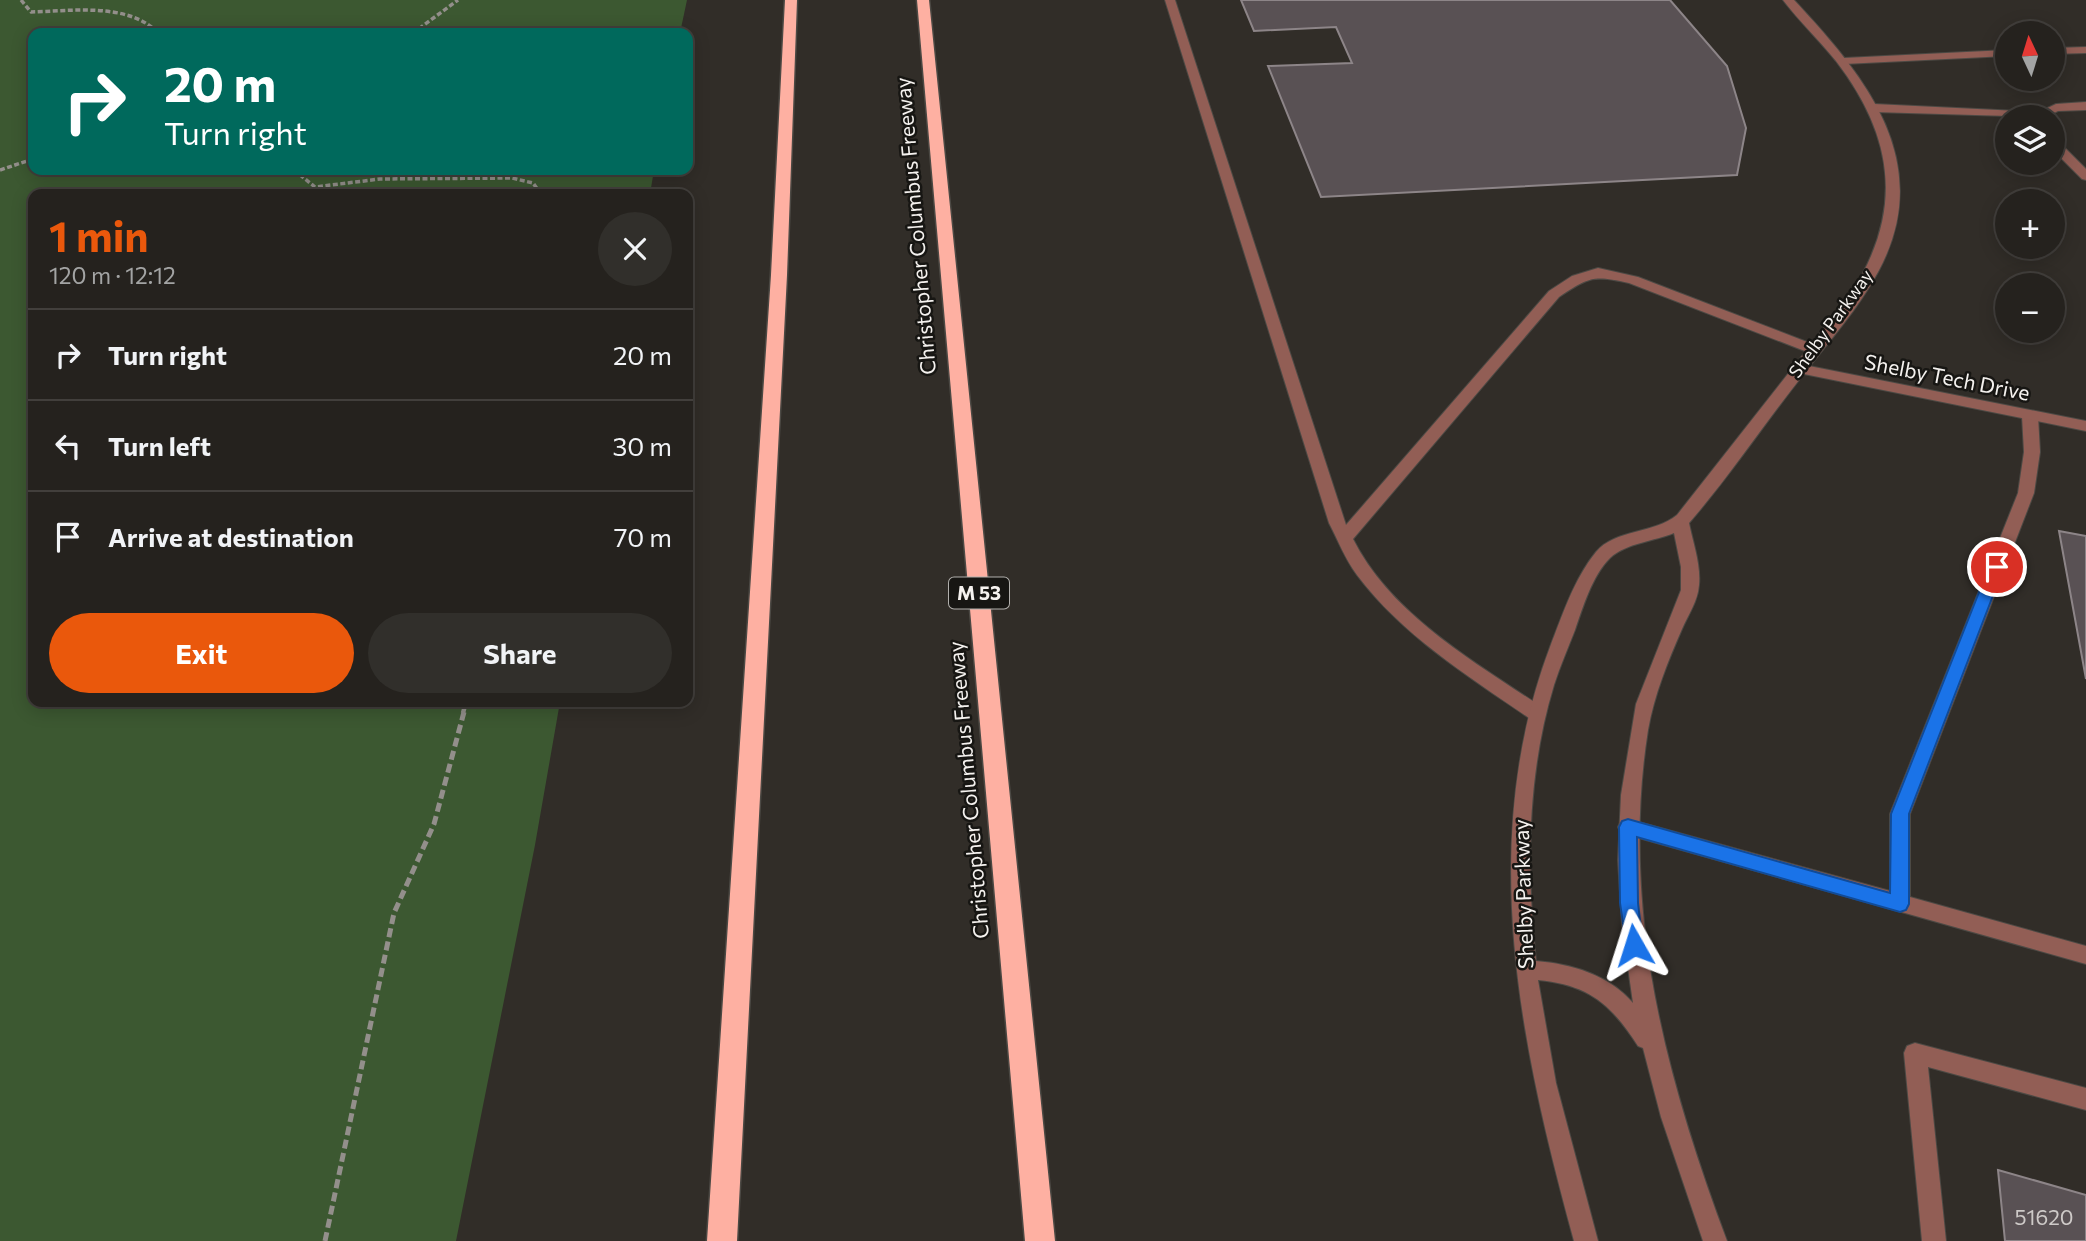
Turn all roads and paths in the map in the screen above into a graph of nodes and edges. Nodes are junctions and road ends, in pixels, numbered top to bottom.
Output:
1 (21, 0) edge
2 (458, 0) edge
3 (791, 0) edge
4 (923, 0) edge
5 (1170, 0) edge
6 (1788, 0) edge
7 (156, 28) edge
8 (420, 28) edge
9 (2086, 50) edge
10 (2065, 51) edge
11 (1995, 54) edge
12 (1844, 61) junction
13 (2086, 106) edge
14 (1874, 107) junction
15 (2065, 107) edge
16 (1995, 114) edge
17 (2065, 154) edge
18 (28, 161) edge
19 (0, 170) edge
20 (300, 175) edge
21 (2086, 176) edge
22 (316, 187) joint
23 (537, 189) edge
24 (1815, 350) junction
25 (1799, 369) junction
26 (2030, 416) junction
27 (2086, 426) edge
28 (1681, 523) junction
29 (1345, 538) junction
30 (465, 707) edge
31 (1536, 713) junction
32 (1628, 827) junction
33 (1900, 904) junction
34 (2086, 955) edge
35 (1525, 969) junction
36 (1653, 1051) junction
37 (2086, 1099) edge
38 (325, 1241) edge
39 (722, 1241) edge
40 (1040, 1241) edge
41 (1586, 1241) edge
42 (1715, 1241) edge
43 (1934, 1241) edge

1 - 7 path
2 - 8 path
3 - 39 highway
4 - 40 highway, Christopher Columbus Freeway / M 53
5 - 29 street
6 - 12 street, Shelby Parkway
9 - 10 street
11 - 12 street
12 - 14 street, Shelby Parkway
13 - 15 street
14 - 16 street
14 - 24 street, Shelby Parkway
17 - 21 street
18 - 19 path
20 - 22 path
22 - 23 path
24 - 25 street, Shelby Parkway
24 - 29 street
25 - 26 street, Shelby Tech Drive
25 - 28 street, Shelby Parkway
26 - 27 street, Shelby Tech Drive
26 - 33 street
28 - 31 street, Shelby Parkway
28 - 32 street
29 - 31 street
30 - 38 path
31 - 35 street, Shelby Parkway
32 - 33 street
32 - 36 street
33 - 34 street
35 - 36 street
35 - 41 street, Shelby Parkway
36 - 42 street
37 - 43 street

